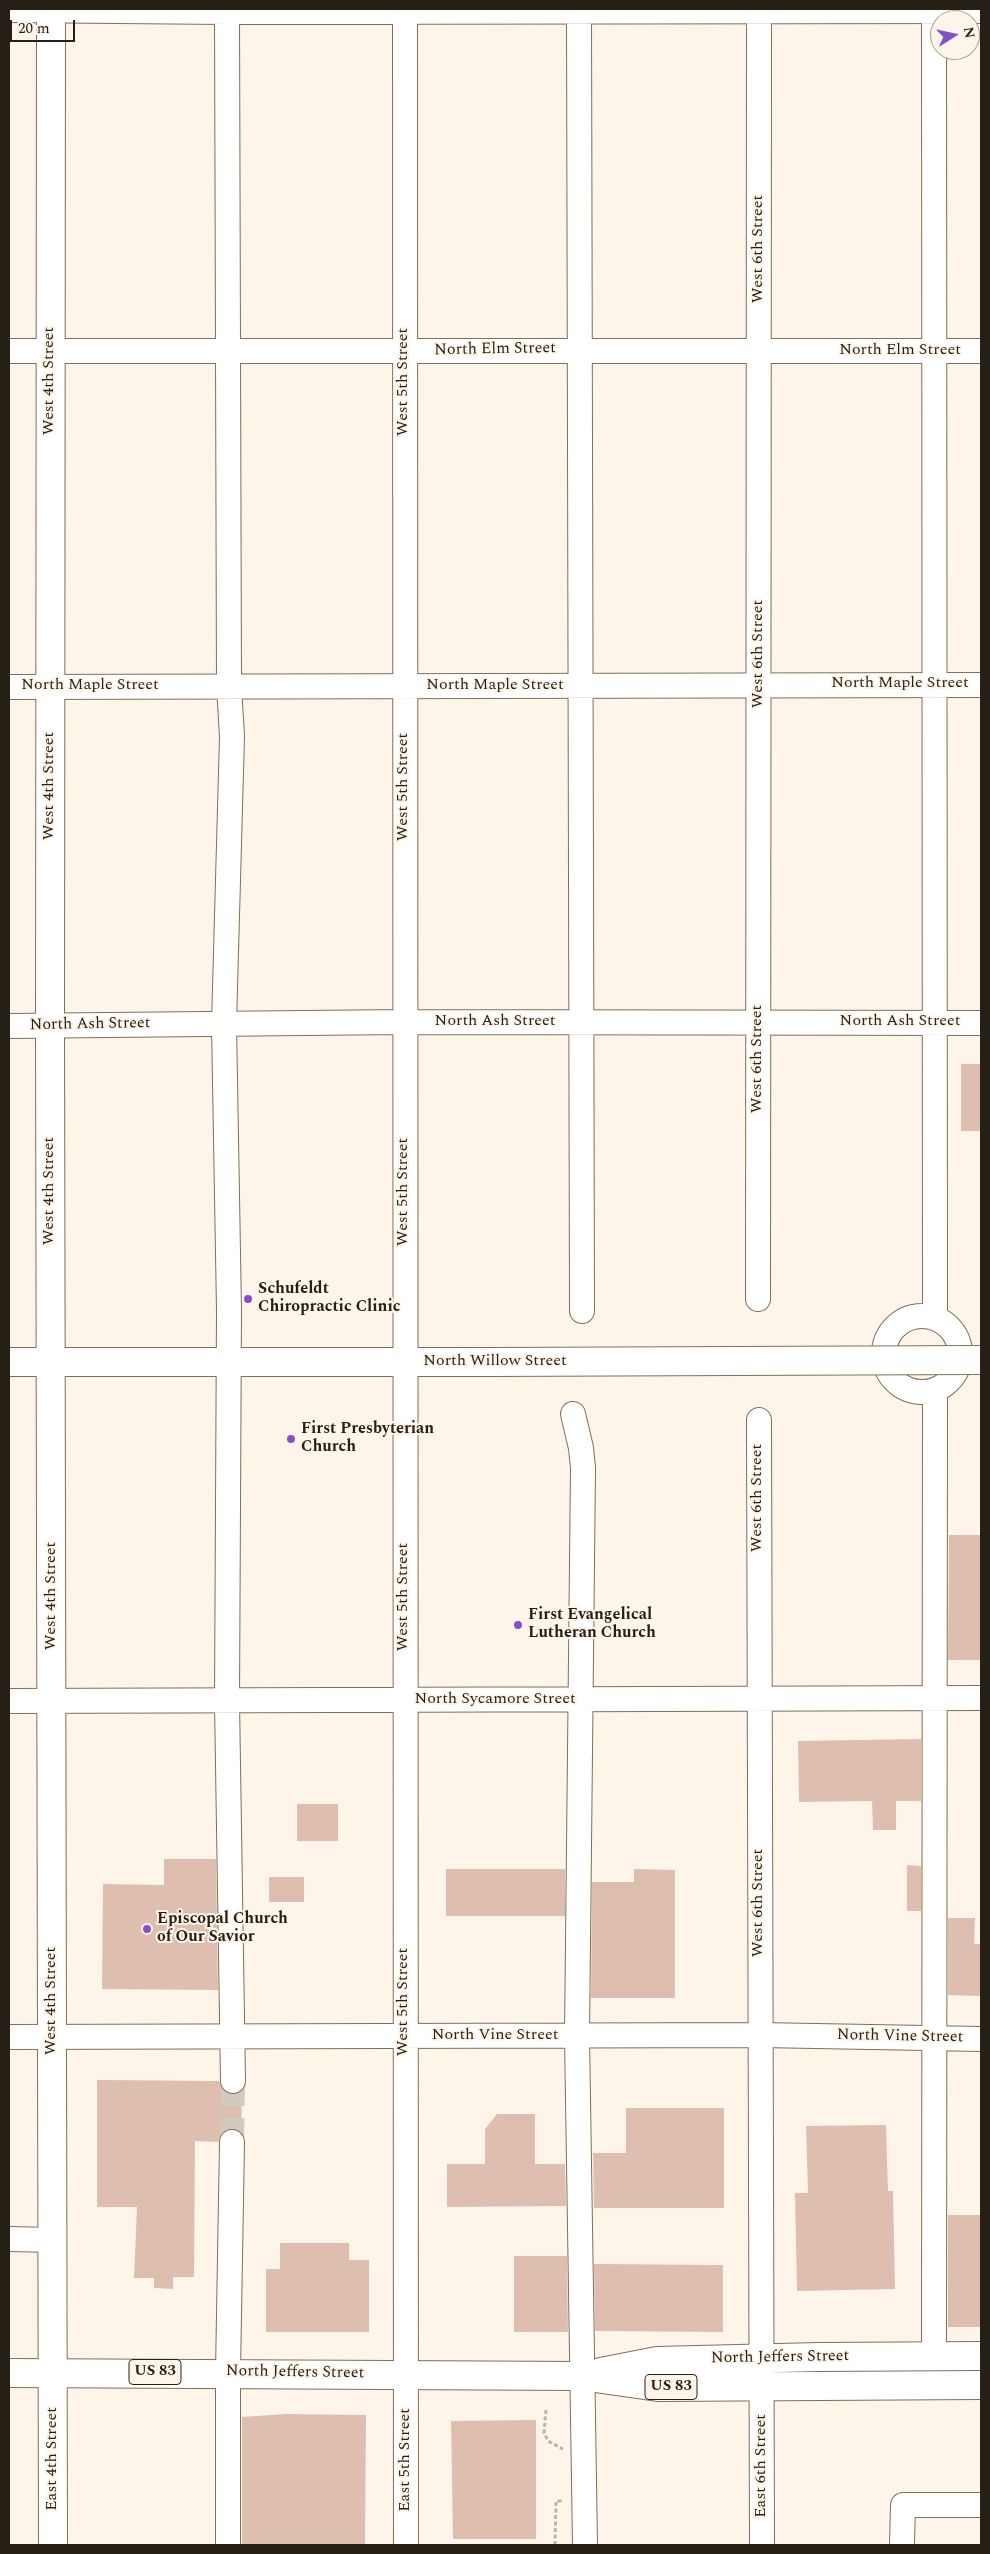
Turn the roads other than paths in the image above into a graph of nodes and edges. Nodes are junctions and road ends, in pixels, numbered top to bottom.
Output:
1 (51, 9) edge
2 (9, 10) edge
3 (227, 10) edge
4 (405, 10) edge
5 (580, 10) edge
6 (759, 10) edge
7 (930, 10) edge
8 (934, 60) edge
9 (580, 349) junction
10 (9, 350) edge
11 (49, 351) junction
12 (229, 351) junction
13 (759, 351) junction
14 (934, 351) junction
15 (981, 351) edge
16 (404, 352) junction
17 (759, 684) junction
18 (935, 684) junction
19 (580, 685) junction
20 (981, 685) edge
21 (50, 686) junction
22 (230, 686) junction
23 (404, 686) junction
24 (9, 687) edge
25 (404, 1022) junction
26 (580, 1022) junction
27 (758, 1022) junction
28 (935, 1022) junction
29 (981, 1023) edge
30 (224, 1024) junction
31 (9, 1026) edge
32 (50, 1026) junction
33 (758, 1299) dead end
34 (582, 1311) dead end
35 (936, 1318) junction
36 (974, 1356) edge
37 (9, 1362) edge
38 (51, 1362) junction
39 (228, 1362) junction
40 (404, 1363) junction
41 (936, 1390) junction
42 (573, 1414) dead end
43 (759, 1420) dead end
44 (935, 1697) junction
45 (758, 1698) junction
46 (981, 1698) edge
47 (581, 1700) junction
48 (52, 1701) junction
49 (227, 1701) junction
50 (404, 1701) junction
51 (9, 1702) edge
52 (760, 2035) junction
53 (233, 2036) junction
54 (404, 2036) junction
55 (577, 2036) junction
56 (9, 2037) edge
57 (52, 2037) junction
58 (933, 2038) junction
59 (981, 2038) edge
60 (233, 2081) tunnel mouth
61 (232, 2142) tunnel mouth
62 (9, 2239) edge
63 (53, 2240) junction
64 (934, 2340) dead end
65 (981, 2356) edge
66 (762, 2359) junction
67 (9, 2372) edge
68 (53, 2372) junction
69 (228, 2372) junction
70 (406, 2375) junction
71 (581, 2376) junction
72 (981, 2385) edge
73 (762, 2387) junction
74 (981, 2505) edge
75 (53, 2545) edge
76 (228, 2545) edge
77 (406, 2545) edge
78 (585, 2545) edge
79 (762, 2545) edge
80 (902, 2545) edge

1 - 2 street
1 - 3 street
1 - 11 main road, West 4th Street
3 - 4 street
3 - 12 street
4 - 5 street
4 - 16 street, West 5th Street
5 - 6 street
5 - 9 street
6 - 7 street
6 - 13 street, West 6th Street
8 - 14 street
9 - 13 street, North Elm Street
9 - 16 street, North Elm Street
9 - 19 street
10 - 11 street, North Elm Street
11 - 12 street, North Elm Street
11 - 21 main road, West 4th Street
12 - 16 street, North Elm Street
12 - 22 street
13 - 14 street, North Elm Street
13 - 17 street, West 6th Street
14 - 15 street, North Elm Street
14 - 18 street
16 - 23 street, West 5th Street
17 - 18 street, North Maple Street
17 - 19 street, North Maple Street
17 - 27 street, West 6th Street
18 - 20 street, North Maple Street
18 - 28 street
19 - 23 street, North Maple Street
19 - 26 street
21 - 22 street, North Maple Street
21 - 24 street, North Maple Street
21 - 32 main road, West 4th Street
22 - 23 street, North Maple Street
22 - 30 street
23 - 25 street, West 5th Street
25 - 26 street, North Ash Street
25 - 30 street, North Ash Street
25 - 40 street, West 5th Street
26 - 27 street, North Ash Street
26 - 34 street
27 - 28 street, North Ash Street
27 - 33 street, West 6th Street
28 - 29 street, North Ash Street
28 - 35 street
30 - 32 street, North Ash Street
30 - 39 street
31 - 32 street, North Ash Street
32 - 38 main road, West 4th Street
35 - 36 street
35 - 41 street
36 - 40 main road, North Willow Street, bridge
36 - 41 street
37 - 38 main road, North Willow Street
38 - 39 main road, North Willow Street
38 - 48 main road, West 4th Street
39 - 40 main road, North Willow Street
39 - 49 street
40 - 50 street, West 5th Street
41 - 44 street
42 - 47 street
43 - 45 street, West 6th Street
44 - 45 street, North Sycamore Street
44 - 46 street, North Sycamore Street
44 - 58 street
45 - 47 street, North Sycamore Street
45 - 52 street, West 6th Street
47 - 50 street, North Sycamore Street
47 - 55 street
48 - 49 street, North Sycamore Street
48 - 51 street, North Sycamore Street
48 - 57 main road, West 4th Street
49 - 50 street, North Sycamore Street
49 - 53 street
50 - 54 street, West 5th Street
52 - 55 street, North Vine Street
52 - 58 street, North Vine Street
52 - 66 street, West 6th Street
53 - 54 street, North Vine Street
53 - 57 street, North Vine Street
53 - 60 street
54 - 55 street, North Vine Street
54 - 70 street, West 5th Street
55 - 71 street
56 - 57 street, North Vine Street
57 - 63 main road, West 4th Street
58 - 59 street, North Vine Street
58 - 64 street
61 - 69 street
62 - 63 street
63 - 68 main road, West 4th Street
65 - 66 main road, North Jeffers Street / US 83
66 - 71 main road, North Jeffers Street / US 83
66 - 73 street, West 6th Street
67 - 68 main road, North Jeffers Street / US 83
68 - 69 main road, North Jeffers Street / US 83
68 - 75 main road, East 4th Street
69 - 70 main road, North Jeffers Street / US 83
69 - 76 street
70 - 71 main road, North Jeffers Street / US 83
70 - 77 street, East 5th Street
71 - 73 main road, North Jeffers Street / US 83
71 - 78 street
72 - 73 main road, North Jeffers Street / US 83
73 - 79 street, East 6th Street
74 - 80 street

